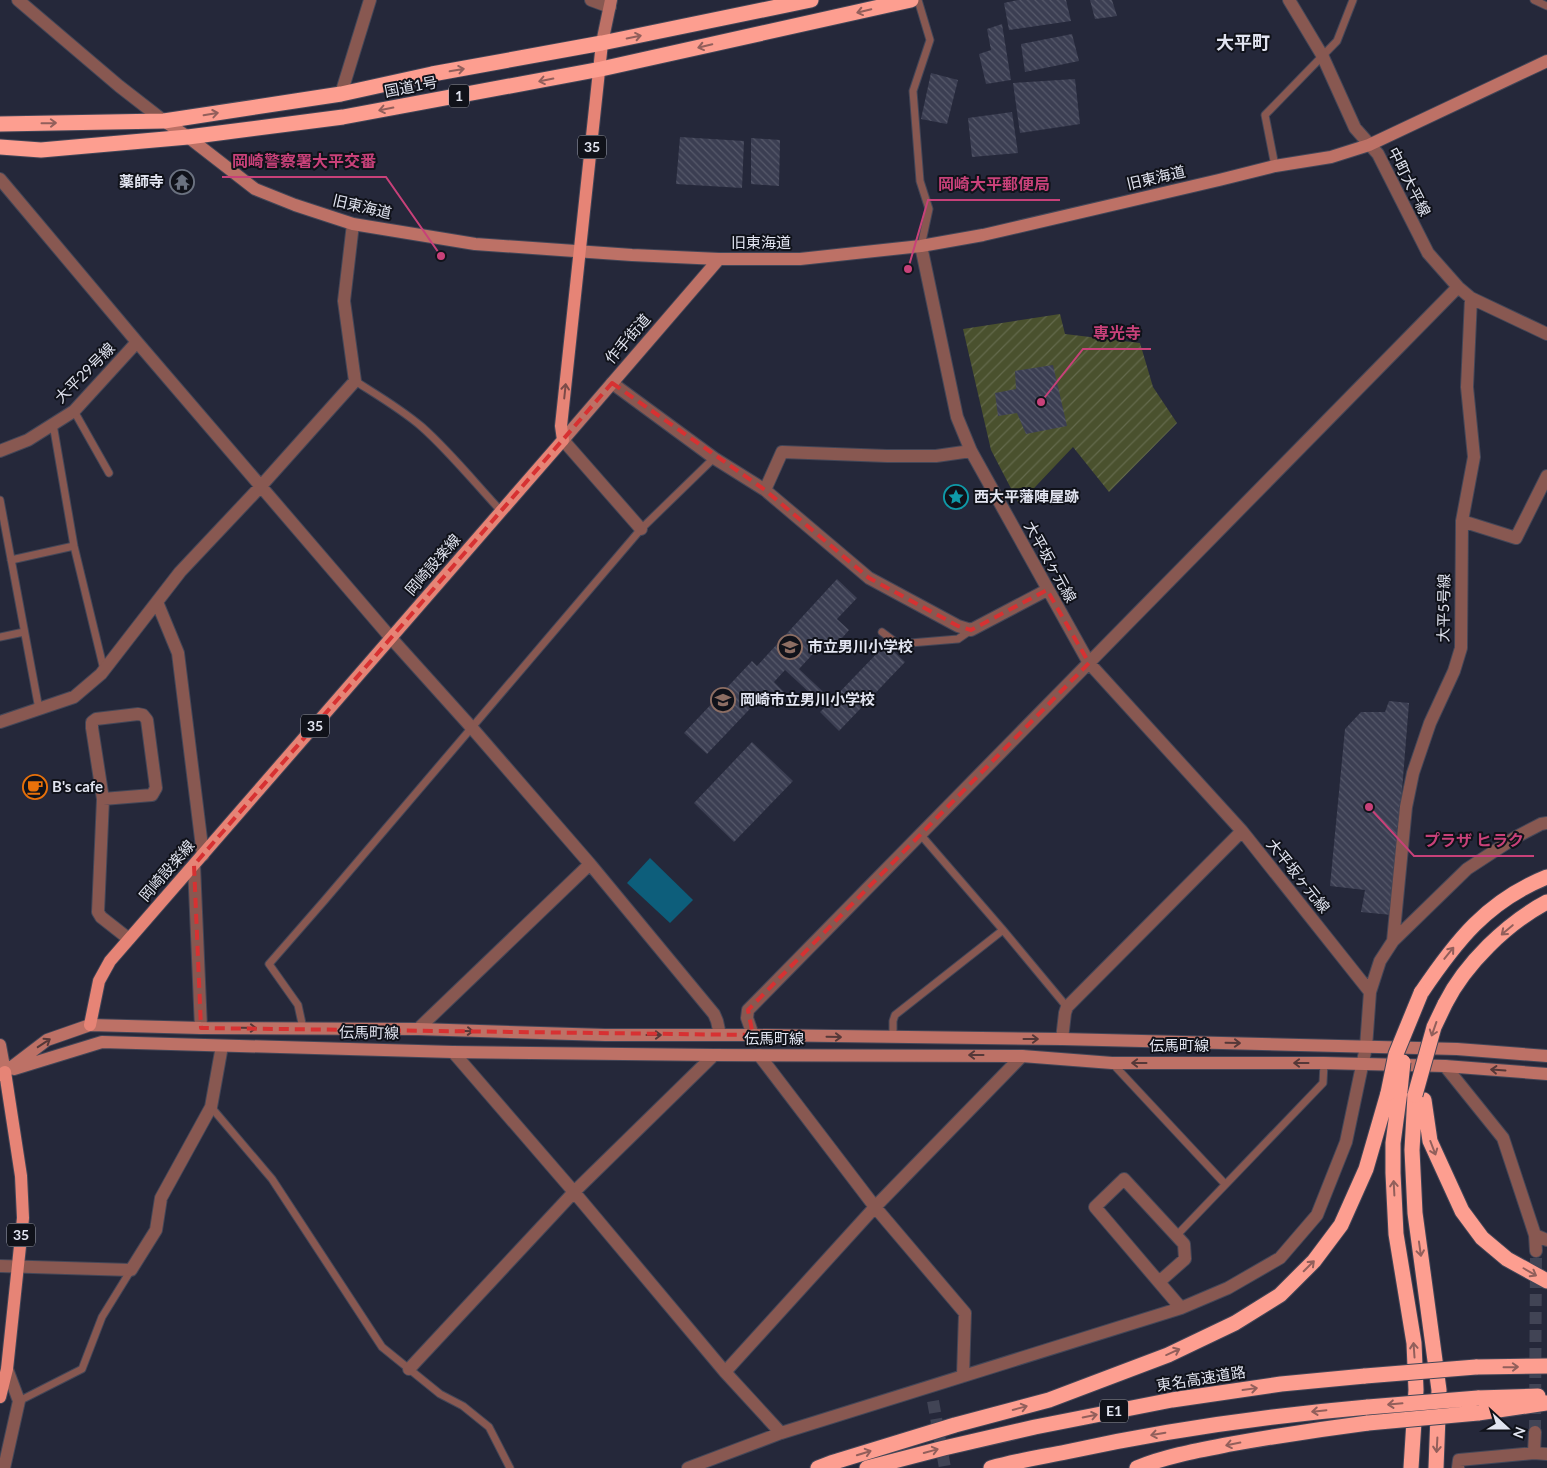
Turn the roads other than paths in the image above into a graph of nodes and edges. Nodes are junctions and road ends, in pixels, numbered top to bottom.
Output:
1 (18, 0) edge
2 (370, 0) edge
3 (591, 0) edge
4 (811, 0) edge
5 (911, 0) edge
6 (918, 0) edge
7 (1289, 0) edge
8 (1353, 0) edge
9 (1534, 0) edge
10 (611, 4) edge
11 (1547, 6) edge
12 (602, 43) junction
13 (1322, 55) junction
14 (1547, 60) edge
15 (601, 70) junction
16 (341, 94) junction
17 (164, 121) junction
18 (0, 124) edge
19 (188, 137) junction
20 (1369, 145) junction
21 (0, 147) edge
22 (1275, 166) junction
23 (0, 179) edge
24 (353, 224) junction
25 (921, 246) junction
26 (580, 251) junction
27 (719, 259) junction
28 (1458, 288) junction
29 (1471, 298) junction
30 (1547, 334) edge
31 (137, 342) junction
32 (355, 381) junction
33 (612, 382) junction
34 (74, 411) junction
35 (53, 424) junction
36 (563, 440) junction
37 (0, 450) edge
38 (971, 451) junction
39 (714, 458) junction
40 (109, 473) dead end
41 (1547, 476) edge
42 (262, 486) junction
43 (764, 490) junction
44 (0, 500) edge
45 (501, 511) junction
46 (1462, 521) junction
47 (641, 529) junction
48 (74, 546) junction
49 (11, 560) junction
50 (1047, 590) junction
51 (157, 602) junction
52 (971, 630) junction
53 (24, 632) junction
54 (882, 632) dead end
55 (0, 637) edge
56 (392, 638) junction
57 (1089, 663) junction
58 (104, 670) junction
59 (38, 709) junction
60 (0, 722) edge
61 (472, 728) junction
62 (103, 799) junction
63 (1547, 823) edge
64 (1242, 831) junction
65 (920, 834) junction
66 (198, 860) junction
67 (590, 864) junction
68 (1547, 877) edge
69 (1547, 902) edge
70 (1003, 930) junction
71 (129, 939) junction
72 (1393, 941) junction
73 (1370, 992) junction
74 (1067, 1007) junction
75 (90, 1025) junction
76 (201, 1028) junction
77 (303, 1028) junction
78 (418, 1029) junction
79 (720, 1035) junction
80 (753, 1035) junction
81 (893, 1038) junction
82 (1062, 1039) junction
83 (0, 1045) edge
84 (222, 1046) junction
85 (1366, 1047) junction
86 (453, 1052) junction
87 (714, 1055) junction
88 (759, 1055) junction
89 (1022, 1056) junction
90 (1547, 1056) edge
91 (1112, 1063) junction
92 (1324, 1063) junction
93 (1362, 1064) junction
94 (1445, 1066) junction
95 (2, 1074) edge
96 (1547, 1074) edge
97 (1394, 1092) junction
98 (1420, 1098) junction
99 (211, 1107) junction
100 (1225, 1184) junction
101 (574, 1192) junction
102 (875, 1207) junction
103 (1177, 1235) junction
104 (1541, 1237) edge
105 (1536, 1251) tunnel mouth
106 (0, 1266) edge
107 (18, 1266) junction
108 (131, 1270) junction
109 (1547, 1281) edge
110 (1159, 1282) junction
111 (1181, 1308) junction
112 (1547, 1366) edge
113 (7, 1369) junction
114 (408, 1369) junction
115 (725, 1372) junction
116 (963, 1376) junction
117 (928, 1388) junction
118 (1547, 1396) edge
119 (0, 1397) edge
120 (19, 1400) junction
121 (933, 1401) tunnel mouth
122 (1547, 1403) edge
123 (1478, 1405) junction
124 (1534, 1432) tunnel mouth
125 (781, 1433) junction
126 (1534, 1453) junction
127 (1547, 1454) edge
128 (4, 1468) edge
129 (510, 1468) edge
130 (688, 1468) edge
131 (818, 1468) edge
132 (867, 1468) edge
133 (991, 1468) edge
134 (1137, 1468) edge
135 (1411, 1468) edge
136 (1436, 1468) edge
137 (1458, 1468) edge

1 - 17 street, 旧東海道
2 - 16 street
3 - 10 street
12 -> 4 highway, 国道1号 / 1
5 -> 15 highway, 国道1号 / 1
6 - 25 lane, 大平坂ヶ元線
7 - 13 street, 中町大平線
8 - 13 lane
9 - 11 lane
10 - 12 street
12 - 15 main road, 35
16 -> 12 highway, 国道1号 / 1
13 - 20 street, 中町大平線
13 - 22 lane
14 - 20 street, 旧東海道
15 -> 19 highway, 国道1号 / 1
15 - 26 main road, 35
17 -> 16 highway, 国道1号 / 1
18 -> 17 highway, 国道1号 / 1
17 - 19 street, 旧東海道
19 - 21 highway, 国道1号 / 1
19 - 24 street, 旧東海道
20 - 22 street, 旧東海道
20 - 28 street, 中町大平線
22 - 25 street, 旧東海道
23 - 31 street
24 - 26 street, 旧東海道
24 - 32 street
25 - 27 street, 旧東海道
25 - 38 street, 大平坂ヶ元線
26 - 27 street, 旧東海道
36 -> 26 main road, 35
27 - 33 street, 作手街道
28 - 29 street, 中町大平線
28 - 57 street
29 - 30 street, 中町大平線
29 - 46 street, 大平5号線
31 - 34 street, 大平29号線
31 - 42 street
32 - 42 street
32 - 45 lane
33 - 36 street, 作手街道
33 - 39 street
34 - 35 street, 大平29号線
34 - 40 lane
35 - 37 street, 大平29号線
35 - 48 lane
36 - 45 main road, 岡崎設楽線 / 35
36 - 47 street
38 - 43 street
38 - 50 street, 大平坂ヶ元線
39 - 43 street
39 - 47 lane
41 - 46 street
42 - 51 street
42 - 56 street
43 - 52 street
44 - 49 lane
45 - 56 main road, 岡崎設楽線 / 35
46 - 72 street, 大平5号線
47 - 61 lane
48 - 49 lane
48 - 58 lane
49 - 53 lane
50 - 52 street
50 - 57 street, 大平坂ヶ元線
51 - 58 street
51 - 66 street
52 - 54 lane
53 - 55 lane
53 - 59 lane
56 - 61 street
56 - 66 main road, 岡崎設楽線 / 35
57 - 64 street, 大平坂ヶ元線
57 - 65 street
58 - 59 street
59 - 60 street
61 - 67 street
61 - 77 lane
62 - 62 street
62 - 71 street
63 - 72 street
64 - 73 street, 大平坂ヶ元線
64 - 74 street
65 - 70 lane
65 - 80 street
66 - 71 main road, 岡崎設楽線 / 35
66 - 76 street
67 - 78 street
67 - 79 street
97 -> 68 highway, bridge
69 -> 98 highway, bridge
70 - 74 lane
70 - 81 lane
71 - 75 main road, 岡崎設楽線 / 35
72 - 73 street
73 - 85 street
74 - 82 street
75 - 76 street, 伝馬町線
95 -> 75 street
76 -> 77 street, 伝馬町線
77 - 78 street, 伝馬町線
78 -> 79 street, 伝馬町線
79 - 80 street, 伝馬町線
80 -> 81 street, 伝馬町線
81 -> 82 street, 伝馬町線
82 -> 85 street, 伝馬町線
83 - 95 street
84 - 86 street, 伝馬町線
84 - 95 street, 伝馬町線
84 - 99 street
85 - 90 street, 伝馬町線
85 - 93 street
86 - 87 street, 伝馬町線
86 - 101 street
87 - 88 street, 伝馬町線
87 - 101 street
89 -> 88 street, 伝馬町線
88 - 102 street
89 - 91 street, 伝馬町線
89 - 102 street
92 -> 91 street, 伝馬町線
91 - 100 lane
92 - 93 street, 伝馬町線
92 - 100 lane
93 - 94 street, 伝馬町線
93 - 111 street
96 -> 94 street, 伝馬町線
94 - 104 street
95 - 107 main road, 35
131 -> 97 highway
135 -> 97 highway
98 -> 109 highway
98 -> 136 highway
99 - 108 street
99 - 114 lane
100 - 103 lane
101 - 114 street
101 - 115 street
102 - 115 street
102 - 116 street
103 - 110 street
103 - 110 street
104 - 105 street
106 - 107 street
107 - 108 street
107 - 113 main road, 35
108 - 120 lane
110 - 111 street
111 - 116 street
132 -> 112 highway, 東名高速道路 / E1, bridge
113 - 119 main road, 35
113 - 120 street
114 - 129 lane
115 - 125 street
116 - 117 street
117 - 121 street
117 - 125 street
118 - 123 highway
120 - 128 street
122 - 123 highway
123 -> 133 highway, E1, bridge
123 -> 134 highway, bridge
124 - 126 street
125 - 130 street
126 - 127 street
126 - 137 street

